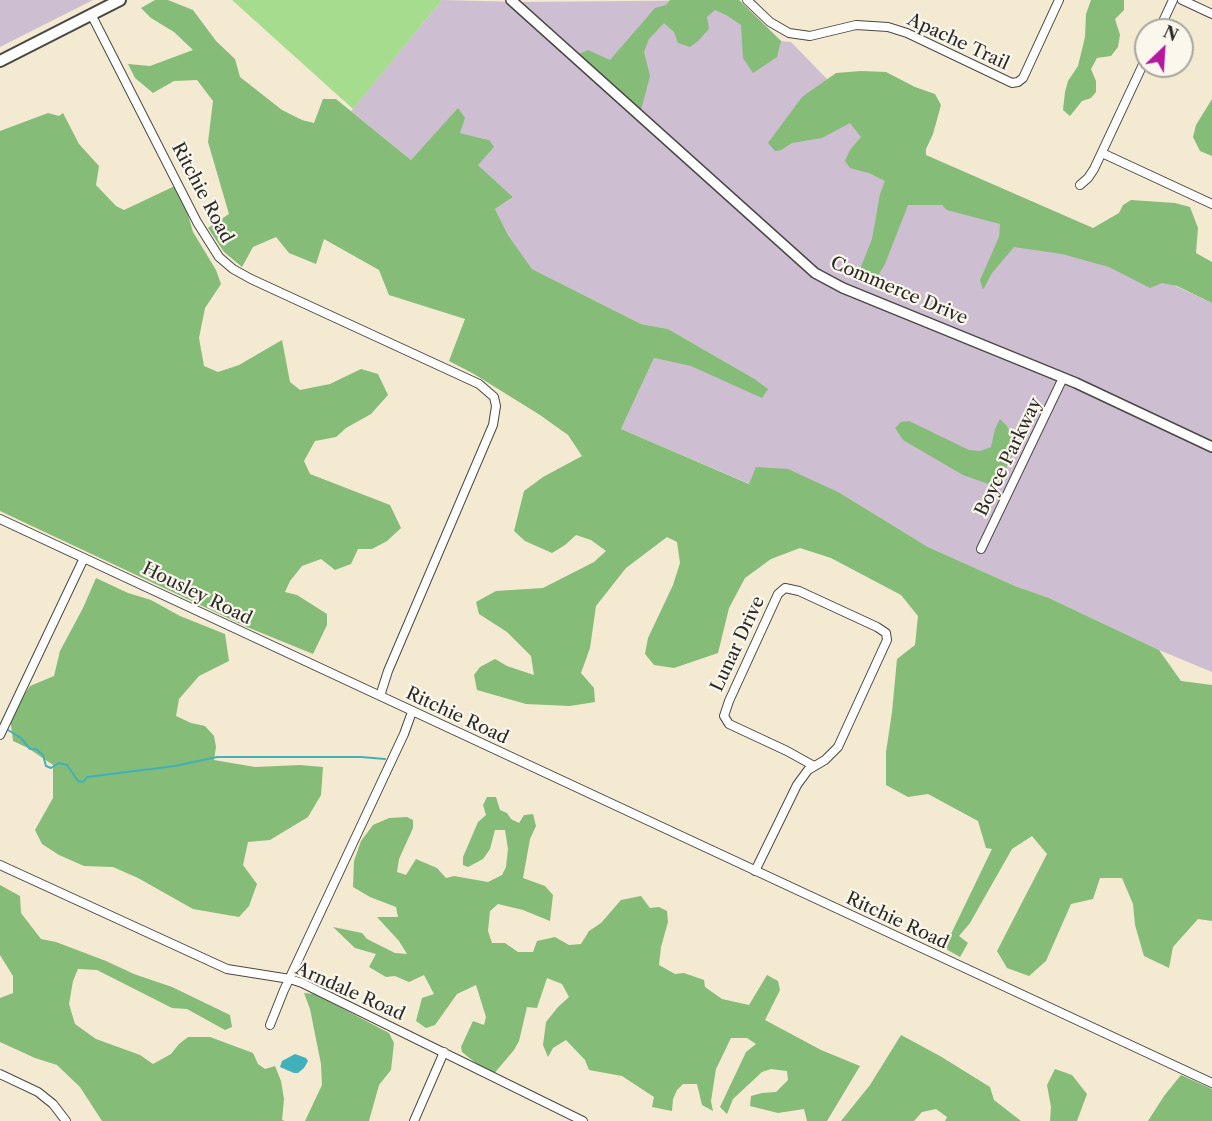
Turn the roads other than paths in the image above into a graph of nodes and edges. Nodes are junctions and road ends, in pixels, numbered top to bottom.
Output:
1 (120, 0) edge
2 (511, 0) edge
3 (747, 0) edge
4 (1059, 0) edge
5 (1173, 0) edge
6 (1182, 0) edge
7 (91, 14) junction
8 (1212, 14) edge
9 (1165, 18) edge
10 (0, 61) edge
11 (1137, 78) edge
12 (1102, 153) junction
13 (1080, 184) dead end
14 (1212, 204) edge
15 (1063, 378) junction
16 (1212, 447) edge
17 (0, 519) edge
18 (981, 549) dead end
19 (84, 558) junction
20 (380, 696) junction
21 (412, 712) junction
22 (0, 735) edge
23 (814, 766) junction
24 (0, 866) edge
25 (755, 871) junction
26 (290, 979) junction
27 (270, 1025) dead end
28 (444, 1052) junction
29 (0, 1074) edge
30 (1212, 1083) edge
31 (66, 1121) edge
32 (414, 1121) edge
33 (584, 1121) edge

1 - 7 main road
2 - 15 street, Commerce Drive
3 - 4 street, Apache Trail
5 - 9 street
6 - 8 street
7 - 10 main road
7 - 20 street, Ritchie Road
11 - 12 street
12 - 13 street
12 - 14 street
15 - 16 street, Commerce Drive
15 - 18 street, Boyce Parkway
17 - 19 street, Housley Road
19 - 20 street, Housley Road
19 - 22 street
20 - 21 street, Ritchie Road
21 - 25 street, Ritchie Road
21 - 26 street
23 - 23 street, Lunar Drive
23 - 25 street
24 - 26 street, Arndale Road
25 - 30 street, Ritchie Road
26 - 27 street
26 - 28 street, Arndale Road
28 - 32 street
28 - 33 street, Arndale Road
29 - 31 street

